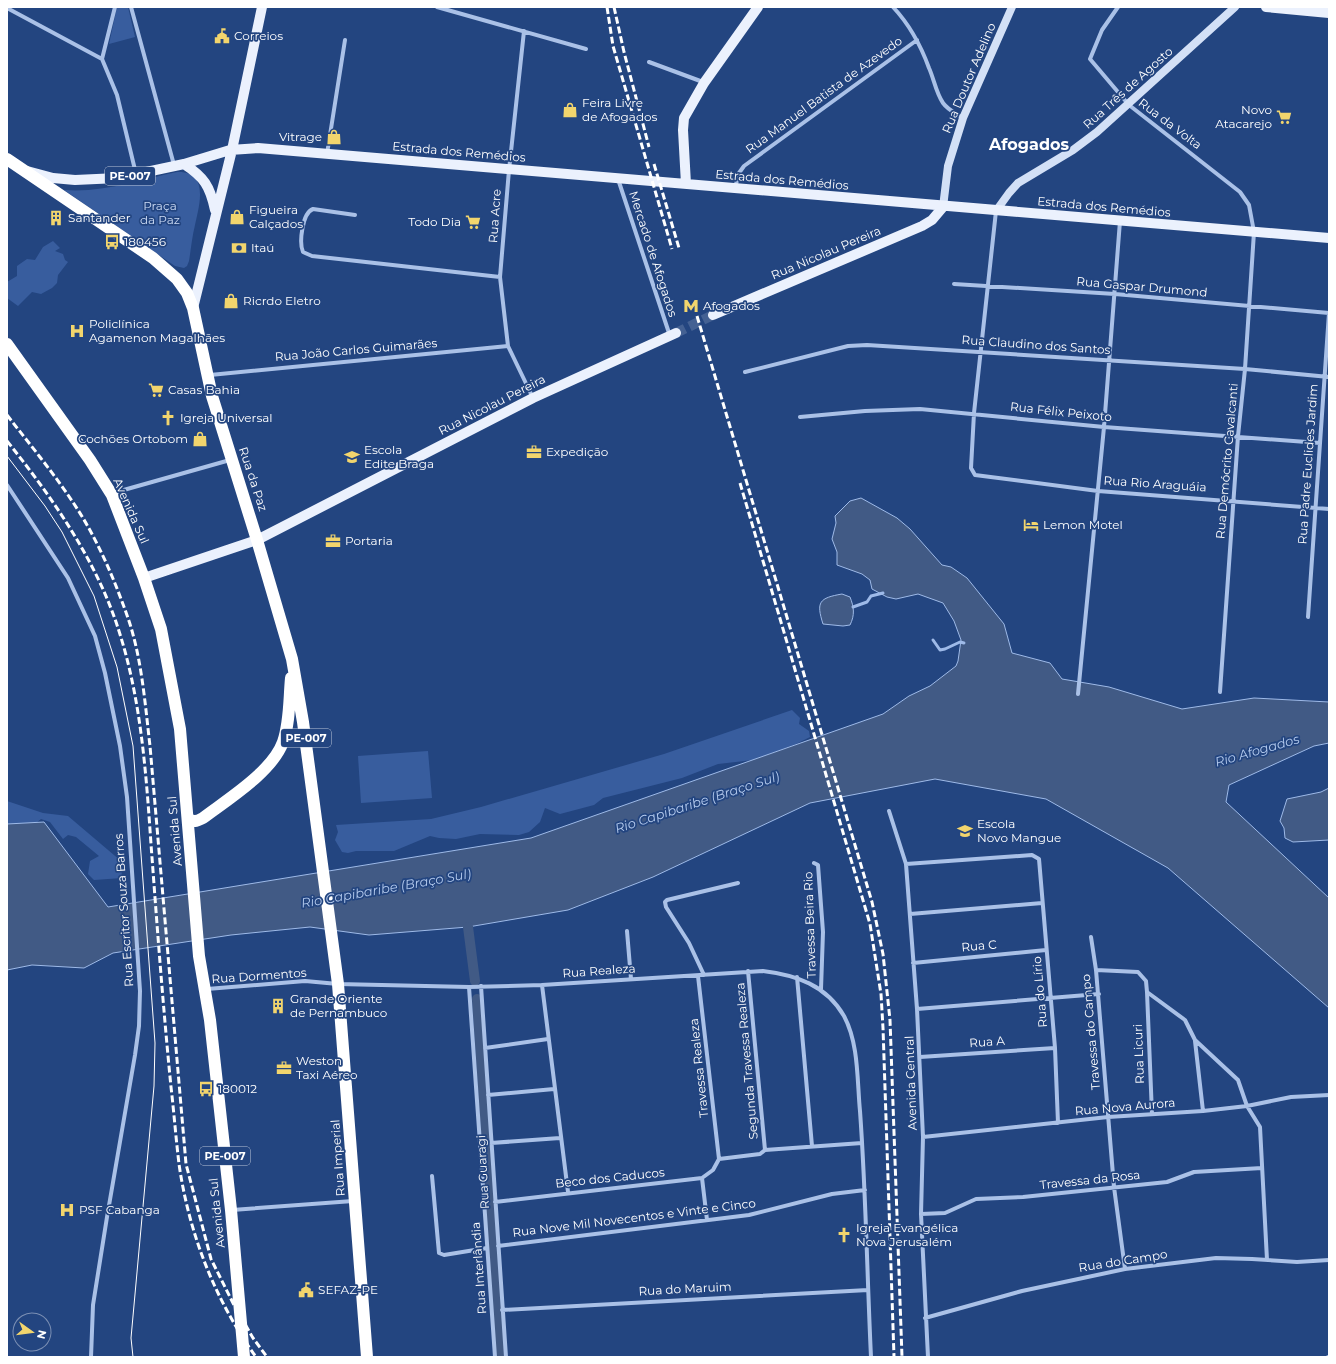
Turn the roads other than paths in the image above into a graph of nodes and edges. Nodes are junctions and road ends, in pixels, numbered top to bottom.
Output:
1 (115, 7) edge
2 (131, 7) edge
3 (262, 7) edge
4 (437, 7) edge
5 (758, 7) edge
6 (893, 7) edge
7 (1012, 7) edge
8 (1118, 7) edge
9 (1235, 7) edge
10 (1266, 7) edge
11 (7, 8) edge
12 (1329, 13) edge
13 (524, 32) junction
14 (345, 40) dead end
15 (917, 40) junction
16 (586, 49) dead end
17 (102, 59) junction
18 (649, 62) dead end
19 (704, 83) junction
20 (1129, 105) junction
21 (963, 118) junction
22 (232, 150) junction
23 (327, 154) junction
24 (7, 159) edge
25 (179, 165) junction
26 (26, 170) junction
27 (509, 170) junction
28 (136, 174) junction
29 (617, 178) junction
30 (686, 184) junction
31 (735, 189) junction
32 (944, 207) junction
33 (996, 211) junction
34 (216, 212) junction
35 (355, 215) dead end
36 (1120, 221) junction
37 (1254, 232) junction
38 (1329, 238) edge
39 (500, 277) junction
40 (954, 284) dead end
41 (989, 285) junction
42 (1115, 294) junction
43 (1249, 306) junction
44 (193, 308) junction
45 (1329, 313) edge
46 (713, 315) tunnel mouth
47 (673, 334) joint
48 (7, 344) edge
49 (508, 346) junction
50 (981, 351) junction
51 (1109, 360) junction
52 (1245, 369) junction
53 (745, 372) dead end
54 (207, 375) junction
55 (1327, 376) edge
56 (533, 398) junction
57 (974, 413) junction
58 (800, 416) dead end
59 (1104, 427) junction
60 (1238, 436) junction
61 (1320, 443) junction
62 (231, 459) junction
63 (7, 485) edge
64 (1098, 491) junction
65 (111, 493) junction
66 (1234, 500) junction
67 (1315, 507) junction
68 (1329, 508) edge
69 (258, 540) junction
70 (144, 578) junction
71 (1308, 617) dead end
72 (292, 659) junction
73 (1220, 692) dead end
74 (1078, 694) dead end
75 (889, 811) dead end
76 (188, 818) junction
77 (814, 863) dead end
78 (906, 864) junction
79 (738, 883) dead end
80 (1042, 903) junction
81 (910, 914) junction
82 (627, 931) dead end
83 (1091, 937) dead end
84 (1046, 950) junction
85 (335, 957) joint
86 (912, 963) junction
87 (1096, 970) junction
88 (748, 971) junction
89 (704, 975) junction
90 (698, 976) junction
91 (797, 977) junction
92 (631, 979) junction
93 (338, 984) junction
94 (542, 985) junction
95 (481, 986) junction
96 (469, 987) junction
97 (205, 989) junction
98 (822, 989) junction
99 (1147, 992) junction
100 (1098, 994) junction
101 (1051, 998) junction
102 (917, 1009) junction
103 (548, 1039) junction
104 (1195, 1040) junction
105 (485, 1048) junction
106 (1055, 1048) junction
107 (920, 1057) junction
108 (554, 1089) junction
109 (488, 1095) junction
110 (1329, 1095) edge
111 (1247, 1106) junction
112 (1203, 1111) junction
113 (1152, 1114) junction
114 (1108, 1117) junction
115 (1058, 1123) junction
116 (923, 1137) junction
117 (560, 1138) junction
118 (491, 1144) junction
119 (862, 1144) junction
120 (812, 1146) junction
121 (765, 1150) junction
122 (719, 1159) junction
123 (1262, 1168) junction
124 (432, 1176) dead end
125 (702, 1178) junction
126 (1114, 1187) junction
127 (865, 1190) junction
128 (568, 1192) junction
129 (355, 1201) junction
130 (495, 1202) junction
131 (231, 1210) junction
132 (921, 1214) junction
133 (707, 1220) junction
134 (498, 1246) junction
135 (487, 1248) junction
136 (1267, 1260) junction
137 (1329, 1260) edge
138 (1126, 1269) junction
139 (868, 1290) junction
140 (502, 1310) junction
141 (925, 1318) junction
142 (91, 1357) edge
143 (244, 1357) edge
144 (367, 1357) edge
145 (495, 1357) edge
146 (506, 1357) edge
147 (871, 1357) edge
148 (928, 1357) edge

1 - 17 street
2 - 25 street
3 - 22 main road, PE-007
4 - 13 street
5 - 19 main road
6 - 15 street
7 - 21 main road, Rua Doutor Adelino
8 - 20 street, Rua da Volta
9 - 20 main road, Rua Três de Agosto
10 - 12 main road
11 - 17 street
13 - 16 street
13 - 27 street, Rua Acre
14 - 23 street
15 - 21 street
15 - 31 street, Rua Manuel Batista de Azevedo
17 - 28 street
18 - 19 street
19 - 30 main road
20 - 33 main road, Rua Três de Agosto
20 - 37 street, Rua da Volta
21 - 32 main road, Rua Doutor Adelino
22 - 23 main road, Estrada dos Remédios
22 - 25 main road, PE-007
22 - 34 main road, Rua da Paz / PE-007
23 - 27 main road, Estrada dos Remédios
24 - 26 highway
25 - 28 main road, PE-007
25 - 34 main road
26 - 28 main road, PE-007
26 - 44 highway
27 - 29 main road, Estrada dos Remédios
27 - 39 street, Rua Acre
29 - 30 main road, Estrada dos Remédios
29 - 47 street, Mercado de Afogados
30 - 31 main road, Estrada dos Remédios
31 - 32 main road, Estrada dos Remédios
32 - 33 main road, Estrada dos Remédios
32 - 46 main road, Rua Nicolau Pereira
33 - 36 main road, Estrada dos Remédios
33 - 41 street
34 - 44 main road, Rua da Paz / PE-007
35 - 39 street
36 - 37 main road, Estrada dos Remédios
36 - 42 street
37 - 38 main road, Estrada dos Remédios
37 - 43 street, Rua Demócrito Cavalcanti
39 - 49 street, Rua Acre
40 - 41 street, Rua Gaspar Drumond
41 - 42 street, Rua Gaspar Drumond
41 - 50 street
42 - 43 street, Rua Gaspar Drumond
42 - 51 street
43 - 45 street, Rua Gaspar Drumond
43 - 52 street, Rua Demócrito Cavalcanti
44 - 54 highway, Rua da Paz / PE-007
45 - 55 street, Rua Padre Euclides Jardim
47 - 56 main road, Rua Nicolau Pereira
48 - 65 highway, Avenida Sul / PE-007
49 - 54 street, Rua João Carlos Guimarães
49 - 56 street, Rua Acre
50 - 51 street, Rua Claudino dos Santos
50 - 53 street, Rua Claudino dos Santos
50 - 57 street
51 - 52 street, Rua Claudino dos Santos
51 - 59 street
52 - 55 street, Rua Claudino dos Santos
52 - 60 street, Rua Demócrito Cavalcanti
54 - 62 highway, Rua da Paz / PE-007
55 - 61 street, Rua Padre Euclides Jardim
56 - 69 main road, Rua Nicolau Pereira
57 - 58 street, Rua Félix Peixoto
57 - 59 street, Rua Félix Peixoto
57 - 64 street, Rua Rio Araguáia
59 - 60 street, Rua Félix Peixoto
59 - 64 street
60 - 61 street, Rua Félix Peixoto
60 - 66 street, Rua Demócrito Cavalcanti
61 - 67 street, Rua Padre Euclides Jardim
62 - 65 street
62 - 69 highway, Rua da Paz / PE-007
63 - 142 street, Rua Escritor Souza Barros
64 - 66 street, Rua Rio Araguáia
64 - 74 street
65 - 70 highway, Avenida Sul / PE-007
66 - 67 street, Rua Rio Araguáia
66 - 73 street, Rua Demócrito Cavalcanti
67 - 68 street, Rua Rio Araguáia
67 - 71 street, Rua Padre Euclides Jardim
69 - 70 main road, Rua Nicolau Pereira
69 - 72 highway, Rua da Paz / PE-007
70 - 76 highway, Avenida Sul / PE-007
72 - 76 highway
72 - 85 highway, Rua da Paz / PE-007
75 - 78 street, Avenida Central
76 - 97 highway, Avenida Sul / PE-007
77 - 98 street, Travessa Beira Rio
78 - 80 street, Rua do Lírio
78 - 81 street, Avenida Central
79 - 89 street
80 - 81 street
80 - 84 street, Rua do Lírio
81 - 86 street, Avenida Central
82 - 92 street
83 - 87 street, Travessa do Campo
84 - 86 street, Rua C
84 - 101 street, Rua do Lírio
85 - 93 highway, Rua Imperial / PE-007
86 - 102 street, Avenida Central
87 - 99 street
87 - 100 street, Travessa do Campo
88 - 89 street, Rua Realeza
88 - 91 street, Rua Realeza
88 - 121 street, Segunda Travessa Realeza
89 - 90 street, Rua Realeza
90 - 92 street, Rua Realeza
90 - 122 street, Travessa Realeza
91 - 98 street, Rua Realeza
91 - 120 street
92 - 94 street, Rua Realeza
93 - 96 street, Rua Realeza
93 - 97 street, Rua Dormentos
93 - 129 highway, Rua Imperial / PE-007
94 - 95 street, Rua Realeza
94 - 103 street
95 - 96 street, Rua Realeza
95 - 105 street, Rua Guaragi
96 - 135 street, Rua Interlândia
97 - 131 highway, Avenida Sul / PE-007
98 - 119 street, Rua Realeza
99 - 104 street
99 - 113 street, Rua Licuri
100 - 101 street
100 - 114 street, Travessa do Campo
101 - 102 street
101 - 106 street, Rua do Lírio
102 - 107 street, Avenida Central
103 - 105 street
103 - 108 street
104 - 111 street
104 - 112 street
105 - 109 street, Rua Guaragi
106 - 107 street, Rua A
106 - 115 street, Rua do Lírio
107 - 116 street, Avenida Central
108 - 109 street
108 - 117 street
109 - 118 street, Rua Guaragi
110 - 111 street, Rua Nova Aurora
111 - 112 street, Rua Nova Aurora
111 - 123 street
112 - 113 street, Rua Nova Aurora
113 - 114 street, Rua Nova Aurora
114 - 115 street, Rua Nova Aurora
114 - 126 street, Travessa do Campo
115 - 116 street, Rua Nova Aurora
116 - 132 street, Avenida Central
117 - 118 street
117 - 128 street
118 - 130 street, Rua Guaragi
119 - 120 street
119 - 127 street
120 - 121 street
121 - 122 street
122 - 125 street
123 - 126 street, Travessa da Rosa
123 - 136 street
124 - 135 street
125 - 128 street, Beco dos Caducos
125 - 133 street
126 - 132 street, Travessa da Rosa
126 - 138 street, Travessa do Campo
127 - 133 street, Rua Nove Mil Novecentos e Vinte e Cinco
127 - 139 street
128 - 130 street, Beco dos Caducos
129 - 131 street
129 - 144 highway, Rua Imperial / PE-007
130 - 134 street, Rua Guaragi
131 - 143 highway, Avenida Sul / PE-007
132 - 141 street, Avenida Central
133 - 134 street, Rua Nove Mil Novecentos e Vinte e Cinco
134 - 140 street, Rua Guaragi
135 - 145 street, Rua Interlândia
136 - 137 street, Rua do Campo
136 - 138 street, Rua do Campo
138 - 141 street, Rua do Campo
139 - 140 street, Rua do Maruim
139 - 147 street
140 - 146 street, Rua Guaragi
141 - 148 street, Avenida Central

